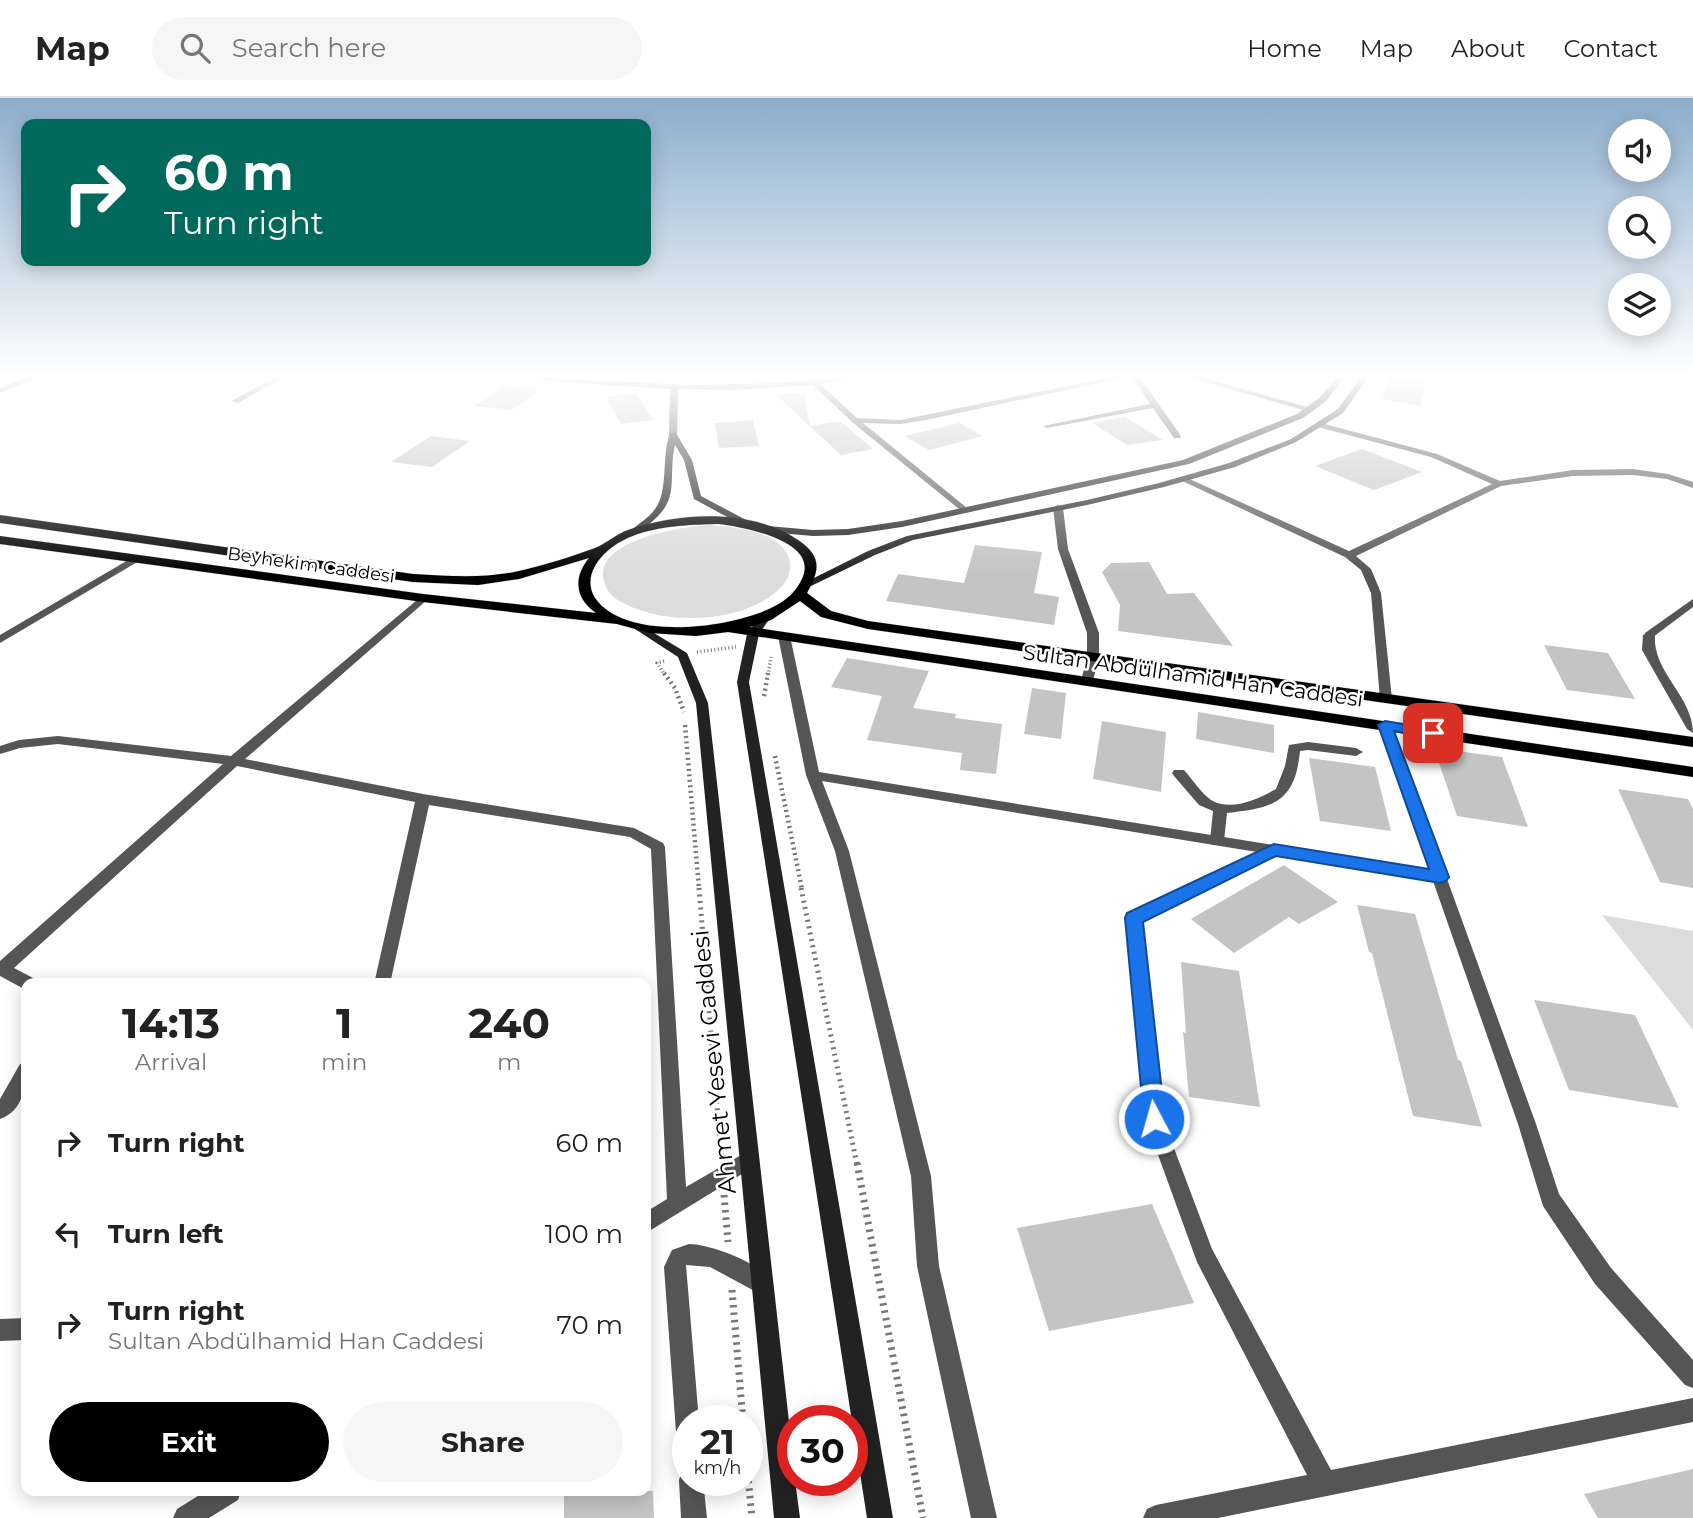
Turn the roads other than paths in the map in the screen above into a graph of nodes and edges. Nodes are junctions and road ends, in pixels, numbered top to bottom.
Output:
1 (671, 442) edge
2 (677, 442) edge
3 (882, 442) edge
4 (1239, 442) edge
5 (1283, 442) edge
6 (1387, 442) edge
7 (1182, 479) junction
8 (1499, 484) junction
9 (1693, 485) edge
10 (1058, 508) junction
11 (964, 510) junction
12 (0, 519) edge
13 (745, 523) junction
14 (768, 529) junction
15 (633, 533) junction
16 (0, 540) edge
17 (598, 551) junction
18 (1349, 555) junction
19 (135, 559) junction
20 (804, 589) junction
21 (423, 598) junction
22 (1693, 602) edge
23 (618, 620) junction
24 (876, 626) junction
25 (639, 627) junction
26 (757, 633) junction
27 (784, 636) junction
28 (0, 640) edge
29 (864, 648) junction
30 (1093, 657) junction
31 (1087, 681) junction
32 (1386, 699) junction
33 (1385, 725) junction
34 (1693, 729) edge
35 (1693, 742) edge
36 (0, 750) edge
37 (1356, 752) dead end
38 (234, 761) junction
39 (1693, 772) edge
40 (1179, 773) dead end
41 (813, 775) junction
42 (423, 799) junction
43 (1220, 809) junction
44 (1217, 841) junction
45 (1274, 850) junction
46 (1440, 877) junction
47 (1, 968) edge
48 (383, 978) edge
49 (21, 979) edge
50 (21, 1079) edge
51 (0, 1111) edge
52 (748, 1160) junction
53 (677, 1203) junction
54 (651, 1220) edge
55 (762, 1283) junction
56 (0, 1329) edge
57 (21, 1329) edge
58 (1693, 1377) edge
59 (686, 1405) edge
60 (1693, 1410) edge
61 (1325, 1484) junction
62 (221, 1496) edge
63 (692, 1496) edge
64 (186, 1518) edge
65 (694, 1518) edge
66 (787, 1518) edge
67 (880, 1518) edge
68 (984, 1518) edge
69 (1156, 1518) edge

1 - 15 main road
2 - 13 main road
3 - 11 street
4 - 11 main road
5 - 7 main road
6 - 8 street
7 - 10 main road
7 - 18 street
8 - 9 street
8 - 18 street
10 - 20 main road
10 - 30 street
11 - 14 main road
12 - 17 main road, Beyhekim Caddesi
13 - 14 main road, Beyhekim Caddesi
13 - 15 main road, Beyhekim Caddesi
14 - 20 main road, Beyhekim Caddesi
15 - 17 main road, Beyhekim Caddesi
16 - 19 main road, Beyhekim Caddesi
17 - 23 main road
18 - 32 street
19 - 21 main road, Beyhekim Caddesi
19 - 28 street
20 - 24 main road, Sultan Abdülhamid Han Caddesi
20 - 26 main road
21 - 23 main road, Beyhekim Caddesi
21 - 38 street
22 - 34 street
23 - 25 main road, Sultan Abdülhamid Han Caddesi
24 - 29 main road
24 - 30 main road, Sultan Abdülhamid Han Caddesi
25 - 26 main road, Sultan Abdülhamid Han Caddesi
25 - 52 main road, Ahmet Yesevi Caddesi
26 - 27 main road, Sultan Abdülhamid Han Caddesi
26 - 67 main road
27 - 29 main road, Sultan Abdülhamid Han Caddesi
27 - 41 street
29 - 31 main road, Sultan Abdülhamid Han Caddesi
30 - 31 street
30 - 32 main road, Sultan Abdülhamid Han Caddesi
31 - 33 main road, Sultan Abdülhamid Han Caddesi
32 - 35 main road, Sultan Abdülhamid Han Caddesi
33 - 39 main road, Sultan Abdülhamid Han Caddesi
33 - 46 street
36 - 38 street
37 - 43 street
38 - 42 street
38 - 47 street
40 - 43 street
41 - 44 street
41 - 68 street
42 - 48 street
42 - 53 street
43 - 44 street
44 - 45 street
45 - 46 street
45 - 61 street
46 - 58 street
47 - 49 street
50 - 51 street
52 - 53 street
52 - 55 main road, Ahmet Yesevi Caddesi
53 - 54 street
55 - 59 street
55 - 66 main road, Ahmet Yesevi Caddesi
56 - 57 street
60 - 61 street
61 - 69 street
62 - 64 street
63 - 65 street

